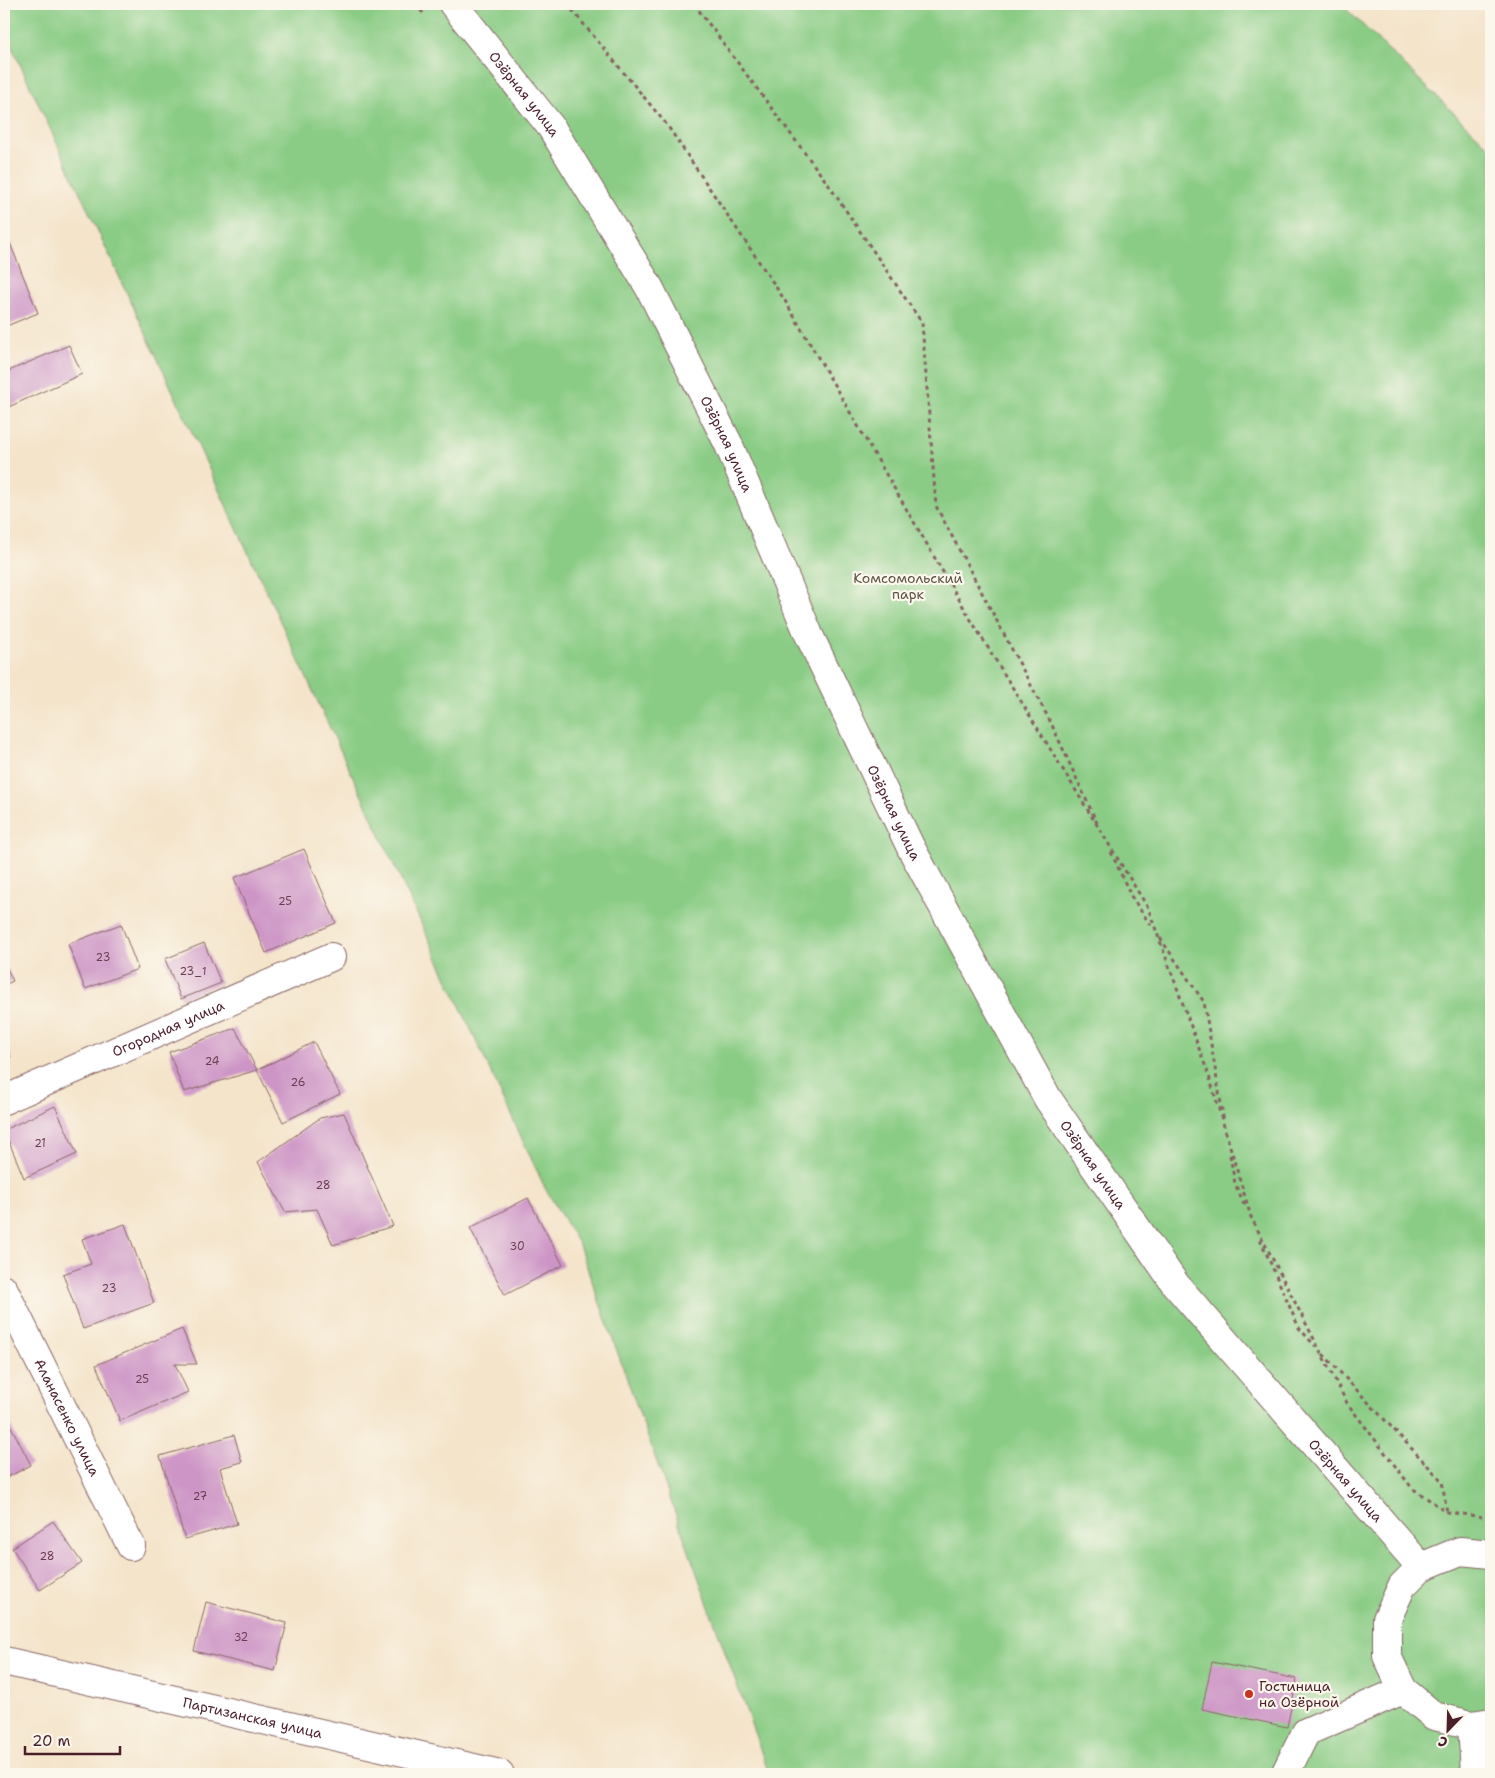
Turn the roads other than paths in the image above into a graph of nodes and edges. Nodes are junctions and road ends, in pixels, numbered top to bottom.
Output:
1 (454, 4) edge
2 (331, 957) dead end
3 (4, 1100) edge
4 (4, 1290) edge
5 (131, 1546) dead end
6 (1491, 1554) edge
7 (1421, 1567) junction
8 (4, 1662) edge
9 (1403, 1690) junction
10 (1482, 1724) edge
11 (500, 1774) edge
12 (1285, 1774) edge
13 (1475, 1774) edge

1 - 7 street, Озёрная улица
2 - 3 street, Огородная улица
4 - 5 street, Аланасенко улица
6 - 7 street
7 - 9 street
8 - 11 street, Партизанская улица
9 - 10 street
9 - 12 street
10 - 13 street

